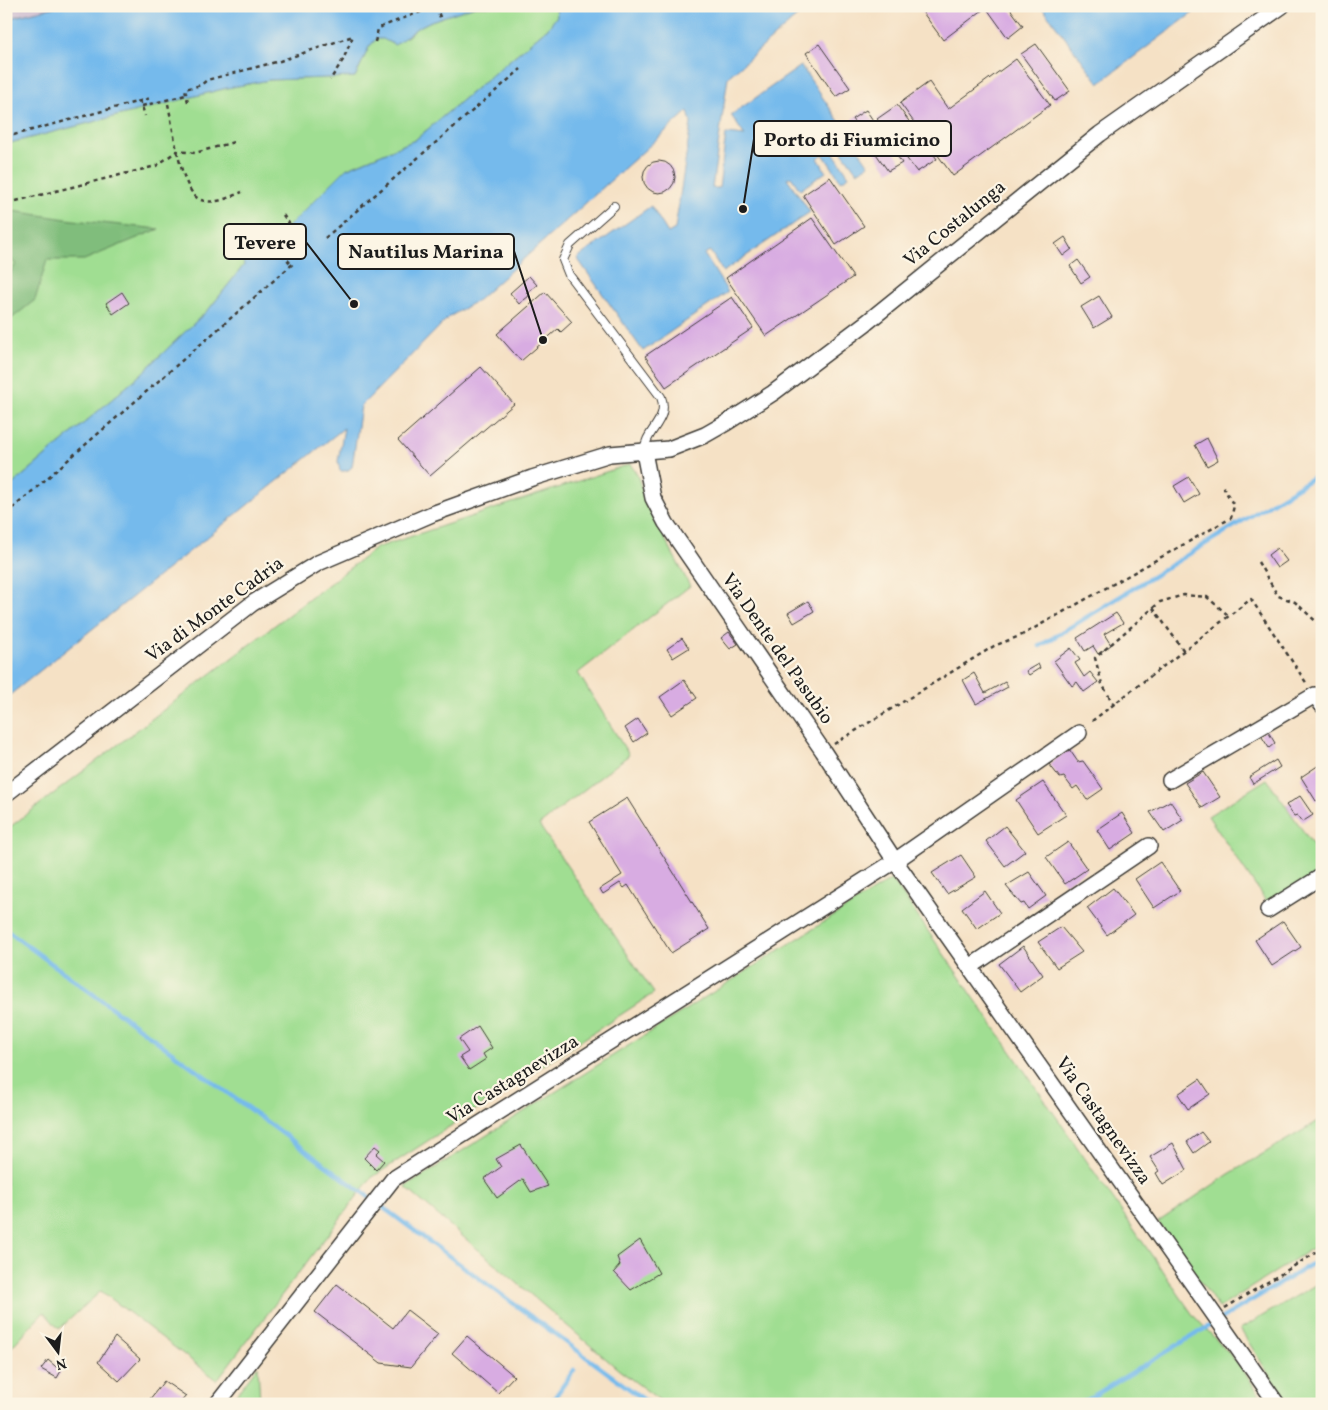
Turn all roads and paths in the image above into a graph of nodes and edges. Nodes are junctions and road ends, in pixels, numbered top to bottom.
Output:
1 (436, 6) edge
2 (1282, 6) edge
3 (441, 20) dead end
4 (375, 42) dead end
5 (521, 69) dead end
6 (330, 80) dead end
7 (186, 95) junction
8 (151, 98) dead end
9 (140, 100) junction
10 (188, 102) dead end
11 (168, 104) dead end
12 (142, 106) junction
13 (145, 116) dead end
14 (6, 137) edge
15 (234, 142) dead end
16 (177, 151) junction
17 (242, 192) dead end
18 (16, 201) dead end
19 (614, 206) dead end
20 (283, 214) dead end
21 (325, 238) dead end
22 (282, 254) dead end
23 (294, 254) dead end
24 (644, 452) junction
25 (1222, 485) dead end
26 (6, 514) edge
27 (1258, 562) dead end
28 (1153, 608) junction
29 (1229, 616) junction
30 (1322, 627) edge
31 (1184, 651) junction
32 (1318, 700) edge
33 (1114, 705) junction
34 (1092, 721) dead end
35 (1079, 732) dead end
36 (823, 751) junction
37 (1170, 780) dead end
38 (6, 794) edge
39 (1149, 846) dead end
40 (895, 861) junction
41 (1322, 876) edge
42 (1268, 910) dead end
43 (970, 967) junction
44 (1322, 1249) edge
45 (1212, 1312) junction
46 (217, 1404) edge
47 (1277, 1404) edge

1 - 3 path
1 - 4 path
2 - 24 street, Via Costalunga
5 - 21 path
6 - 7 path
7 - 10 path
7 - 12 path
8 - 9 path
9 - 12 path
9 - 14 path
11 - 16 path
12 - 13 path
15 - 16 path
16 - 17 path
16 - 18 path
19 - 24 lane
20 - 23 path
22 - 26 path
24 - 36 street, Via Dente del Pasubio
24 - 38 street, Via di Monte Cadria
25 - 36 path
27 - 30 path
28 - 29 path
28 - 31 path
28 - 33 path
29 - 31 path
29 - 32 path
31 - 33 path
32 - 37 street
33 - 34 path
35 - 40 street, Via Castagnevizza
36 - 40 street, Via Dente del Pasubio
39 - 43 street
40 - 43 street, Via Castagnevizza
40 - 46 street, Via Castagnevizza
41 - 42 street
43 - 45 street, Via Castagnevizza
44 - 45 path
45 - 47 street, Via Castagnevizza

